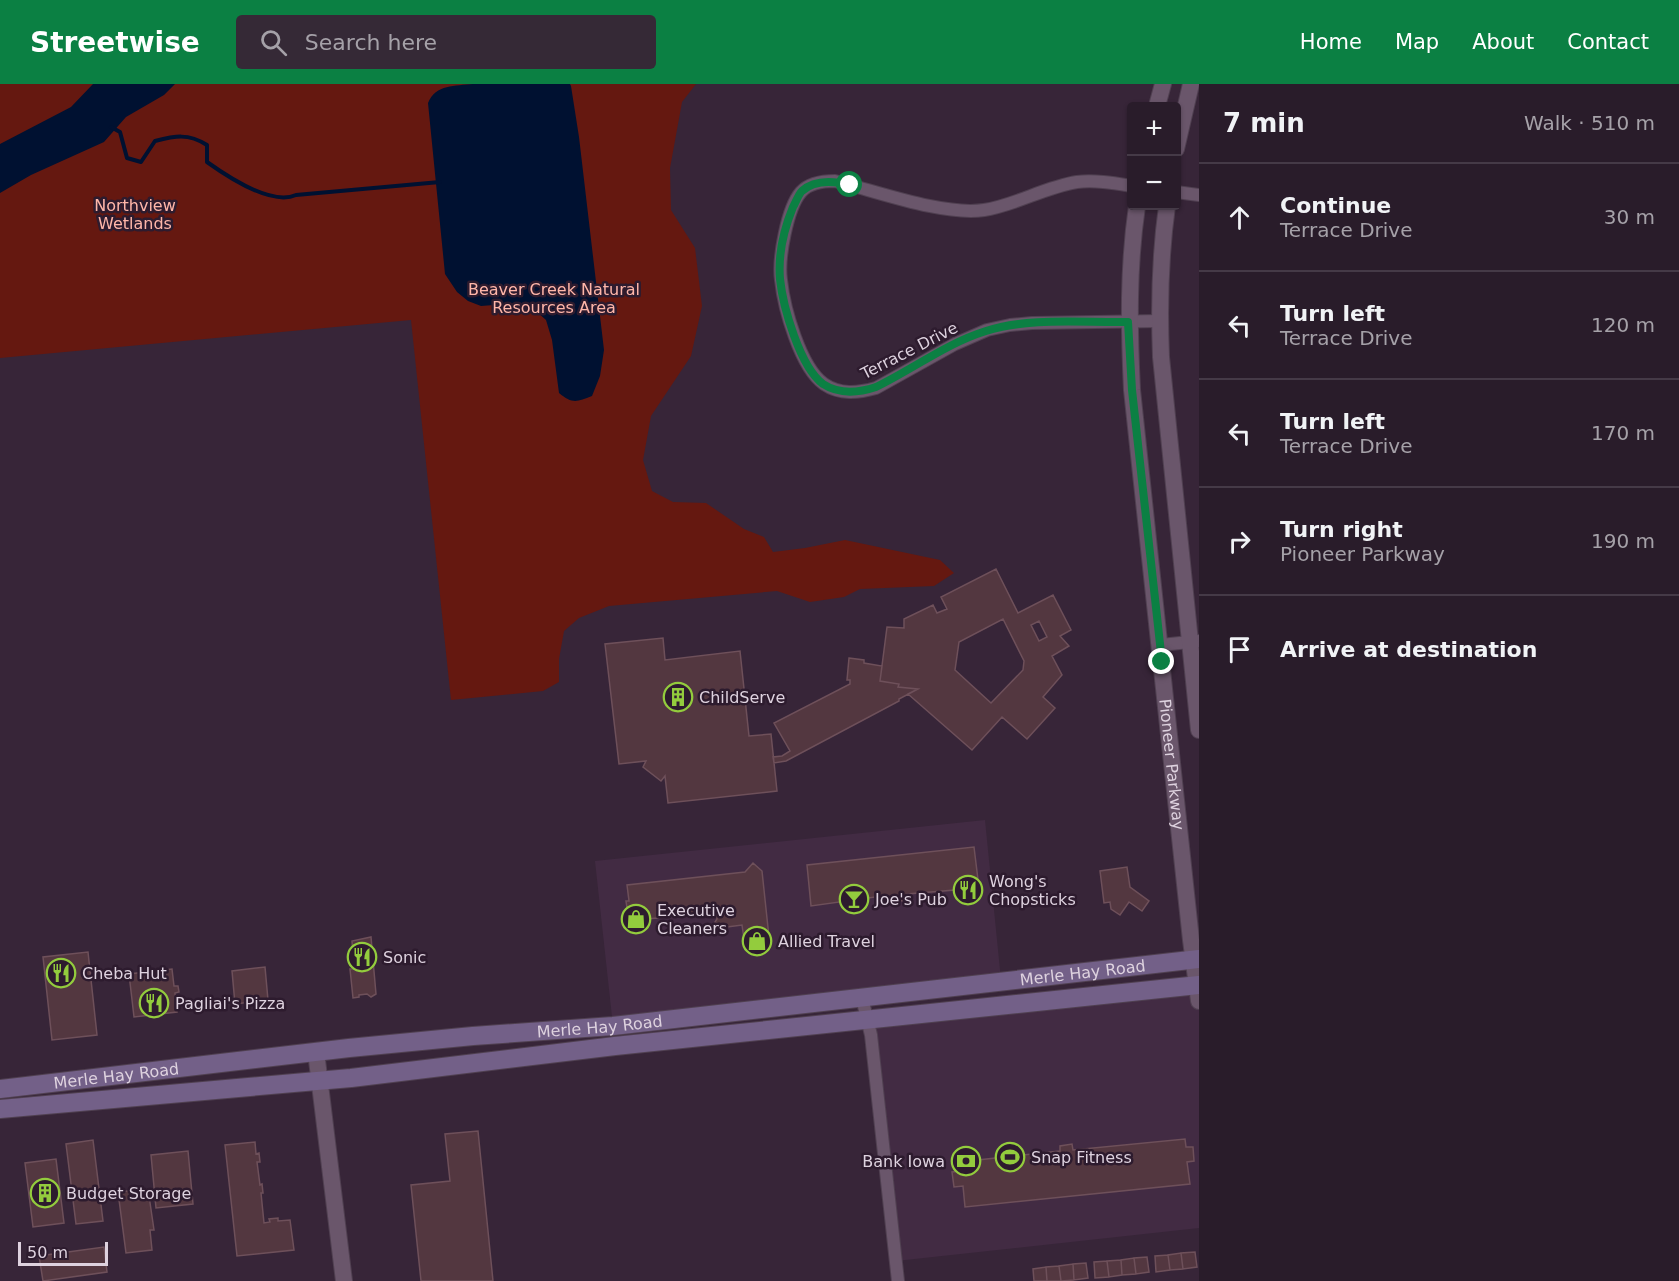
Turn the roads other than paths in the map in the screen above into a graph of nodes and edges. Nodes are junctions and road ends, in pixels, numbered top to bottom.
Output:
1 (1163, 84) edge
2 (1191, 84) edge
3 (1158, 102) edge
4 (1181, 127) edge
5 (1127, 185) edge
6 (1181, 193) edge
7 (1199, 195) edge
8 (1136, 210) edge
9 (1166, 210) edge
10 (1160, 321) junction
11 (1128, 322) junction
12 (1194, 642) edge
13 (1161, 645) junction
14 (1199, 730) edge
15 (1196, 959) edge
16 (1198, 990) edge
17 (862, 998) junction
18 (868, 1019) junction
19 (316, 1052) junction
20 (319, 1081) junction
21 (0, 1089) edge
22 (0, 1109) edge
23 (344, 1281) edge
24 (898, 1281) edge

1 - 3 street
2 - 4 street
5 - 11 street, Terrace Drive
6 - 7 street
8 - 11 street, Pioneer Parkway
9 - 10 street, Pioneer Parkway
10 - 11 street, Terrace Drive
10 - 12 street, Pioneer Parkway
11 - 13 street, Pioneer Parkway
12 - 13 street
12 - 14 street, Pioneer Parkway
13 - 15 street, Pioneer Parkway
15 - 16 street, Pioneer Parkway
15 - 17 main road, Merle Hay Road
16 - 18 main road, Merle Hay Road
17 - 18 street
17 - 19 main road, Merle Hay Road
18 - 20 main road, Merle Hay Road
18 - 24 street
19 - 20 street
19 - 21 main road, Merle Hay Road
20 - 22 main road, Merle Hay Road
20 - 23 street

